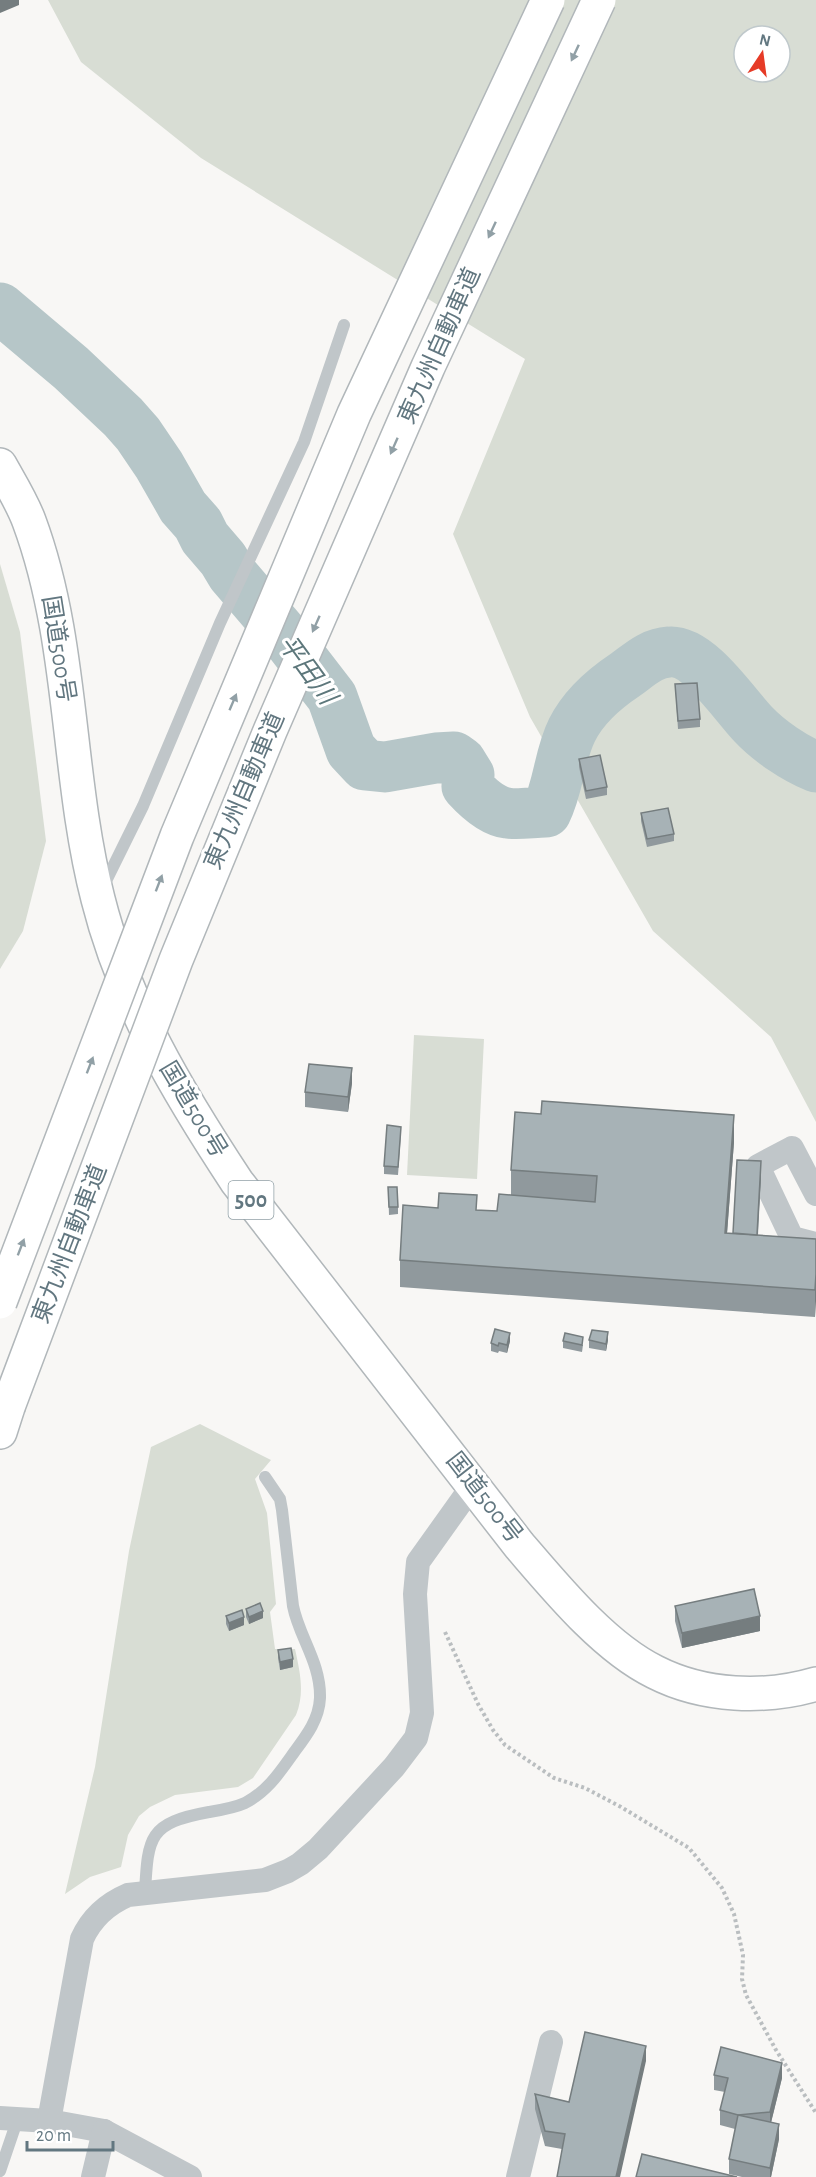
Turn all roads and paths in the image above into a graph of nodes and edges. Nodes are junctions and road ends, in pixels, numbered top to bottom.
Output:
1 (548, 0) edge
2 (599, 0) edge
3 (345, 325) dead end
4 (0, 465) edge
5 (97, 898) junction
6 (816, 1194) edge
7 (816, 1244) edge
8 (0, 1302) edge
9 (4, 1420) edge
10 (265, 1478) dead end
11 (473, 1485) junction
12 (443, 1628) dead end
13 (816, 1684) edge
14 (145, 1892) junction
15 (551, 2042) dead end
16 (816, 2113) edge
17 (9, 2118) edge
18 (49, 2121) junction
19 (104, 2131) junction
20 (0, 2171) edge
21 (93, 2177) edge
22 (190, 2177) edge
23 (518, 2177) edge

8 -> 1 highway, 東九州自動車道, bridge
2 -> 9 highway, 東九州自動車道, bridge
3 - 5 lane
4 - 5 highway, 国道500号 / 500
5 - 11 highway, 国道500号 / 500
6 - 7 street
10 - 14 lane
11 - 13 highway, 国道500号 / 500
11 - 14 street
12 - 16 path
14 - 18 street
15 - 23 street
17 - 18 street
17 - 20 lane
18 - 19 street
19 - 21 street
19 - 22 street

